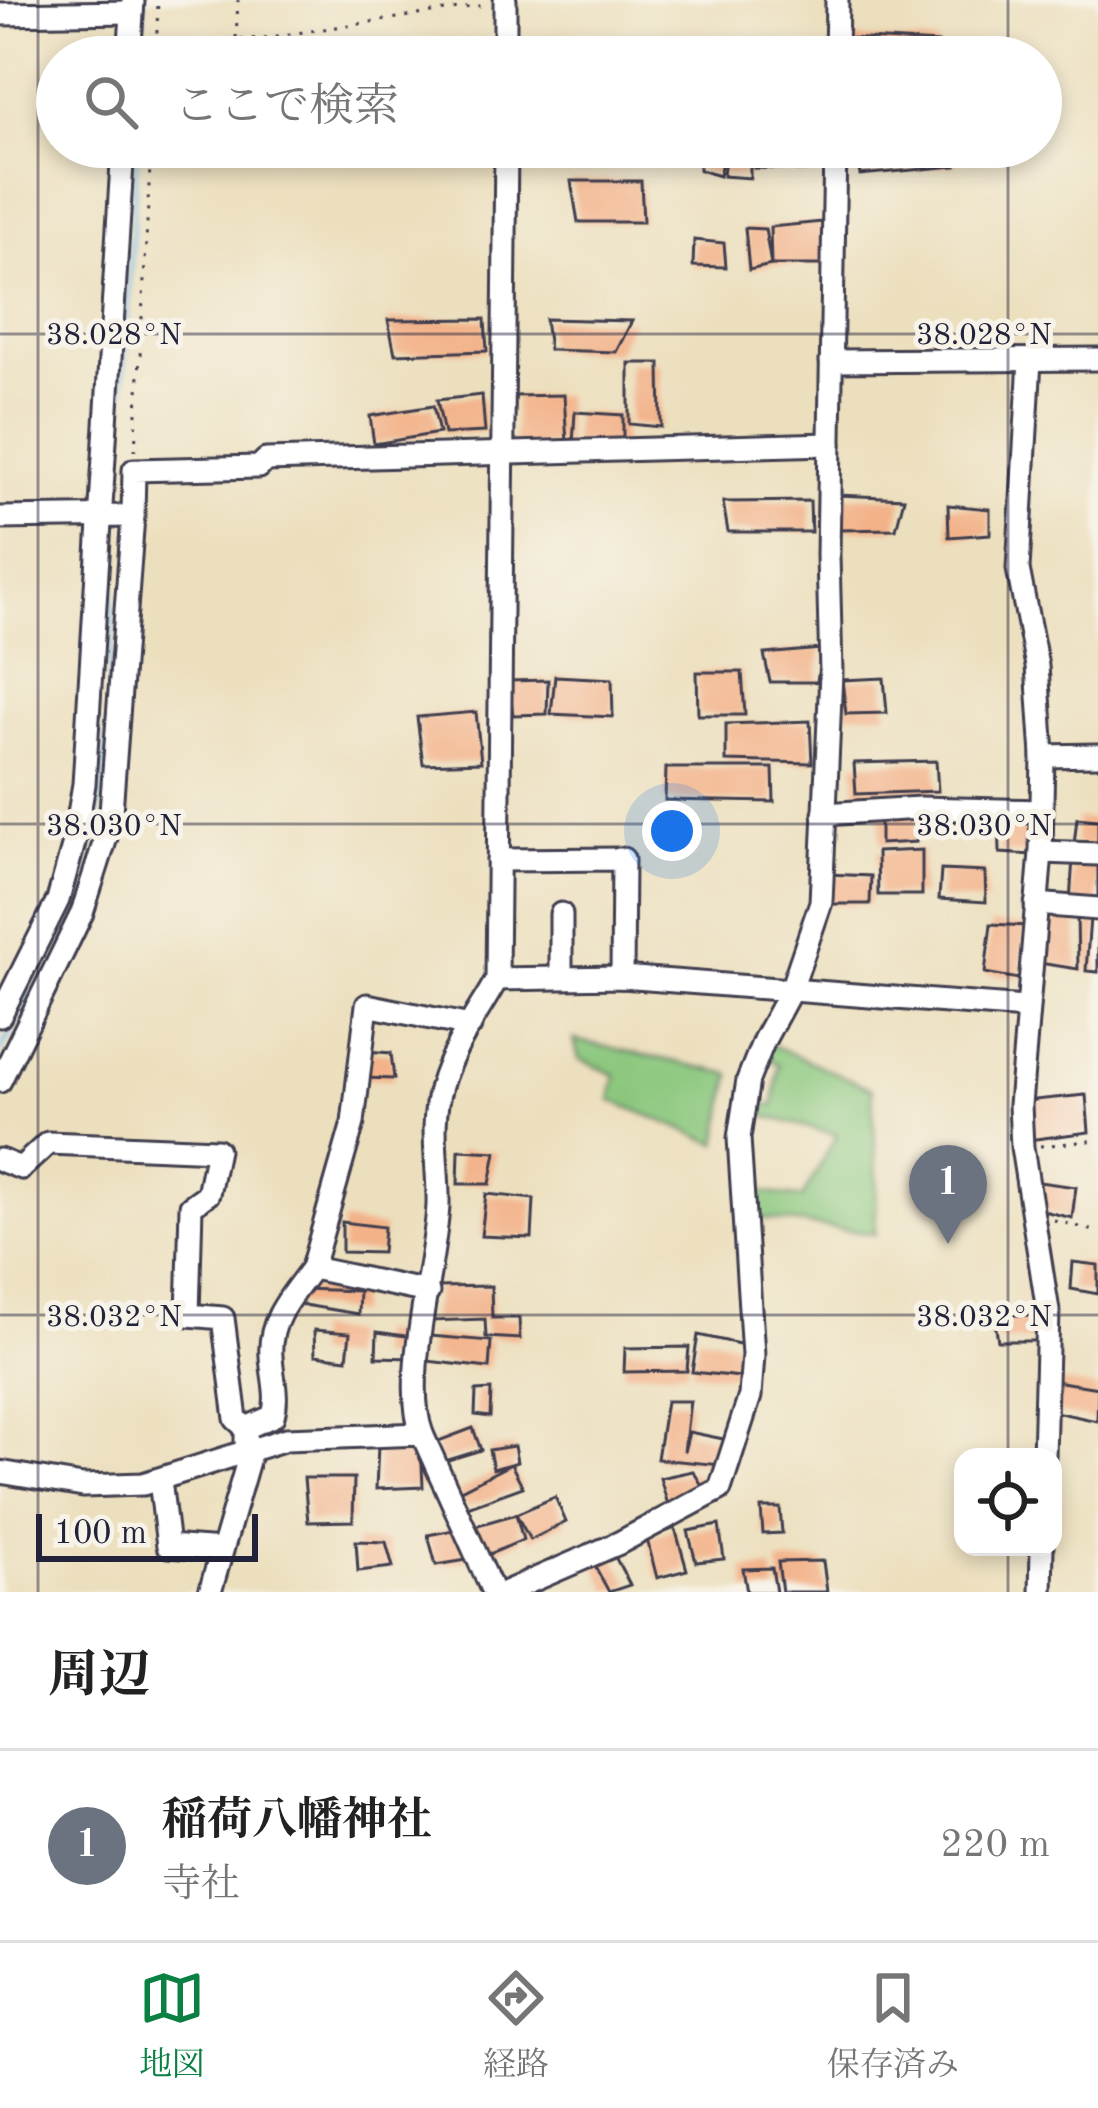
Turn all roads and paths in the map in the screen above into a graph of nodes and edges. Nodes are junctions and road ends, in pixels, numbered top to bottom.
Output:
1 (158, 0) edge
2 (238, 0) edge
3 (836, 0) edge
4 (505, 1) edge
5 (133, 6) edge
6 (0, 14) edge
7 (131, 36) edge
8 (157, 36) edge
9 (236, 36) edge
10 (264, 36) edge
11 (506, 36) edge
12 (836, 36) edge
13 (123, 168) edge
14 (150, 168) edge
15 (506, 168) edge
16 (835, 168) edge
17 (1098, 359) edge
18 (1030, 360) junction
19 (831, 361) junction
20 (830, 445) junction
21 (505, 454) junction
22 (134, 470) junction
23 (116, 516) junction
24 (0, 518) edge
25 (1098, 755) edge
26 (1043, 756) junction
27 (1042, 811) junction
28 (824, 814) junction
29 (1041, 852) junction
30 (1098, 854) edge
31 (498, 860) junction
32 (1036, 904) junction
33 (1098, 909) edge
34 (561, 914) dead end
35 (561, 976) junction
36 (622, 977) junction
37 (497, 980) junction
38 (791, 990) junction
39 (1025, 1008) junction
40 (0, 1016) edge
41 (470, 1025) junction
42 (0, 1081) edge
43 (1098, 1141) edge
44 (1022, 1147) junction
45 (0, 1160) edge
46 (1034, 1215) junction
47 (1098, 1232) edge
48 (312, 1268) junction
49 (428, 1292) junction
50 (422, 1434) junction
51 (248, 1441) junction
52 (1045, 1448) edge
53 (0, 1472) edge
54 (160, 1480) junction
55 (222, 1550) junction
56 (1042, 1556) edge
57 (210, 1592) edge
58 (493, 1592) edge
59 (506, 1592) edge
60 (1041, 1592) edge

1 - 8 path
2 - 9 path
3 - 12 street
4 - 10 path
4 - 11 street
5 - 6 street
5 - 7 street
13 - 23 street
14 - 22 path
15 - 21 street
16 - 19 street
17 - 18 street
18 - 19 street
18 - 26 street
19 - 20 street
20 - 21 street
20 - 28 street
21 - 22 street
21 - 31 street
22 - 23 street
23 - 24 street
23 - 40 street
23 - 42 street
25 - 26 street
26 - 27 street
27 - 28 street
27 - 29 street
28 - 38 street
29 - 30 street
29 - 32 street
31 - 36 street
31 - 37 street
32 - 33 street
32 - 39 street
34 - 35 street
35 - 36 street
35 - 37 street
36 - 38 street
37 - 41 street
38 - 39 street
38 - 59 street
39 - 44 street
41 - 48 street
41 - 49 street
43 - 44 path
44 - 46 street
45 - 51 street
46 - 47 path
46 - 52 street
48 - 49 street
48 - 51 street
49 - 50 street
50 - 51 street
50 - 58 street
51 - 54 street
51 - 55 street
53 - 54 street
54 - 55 street
55 - 57 street
56 - 60 street

